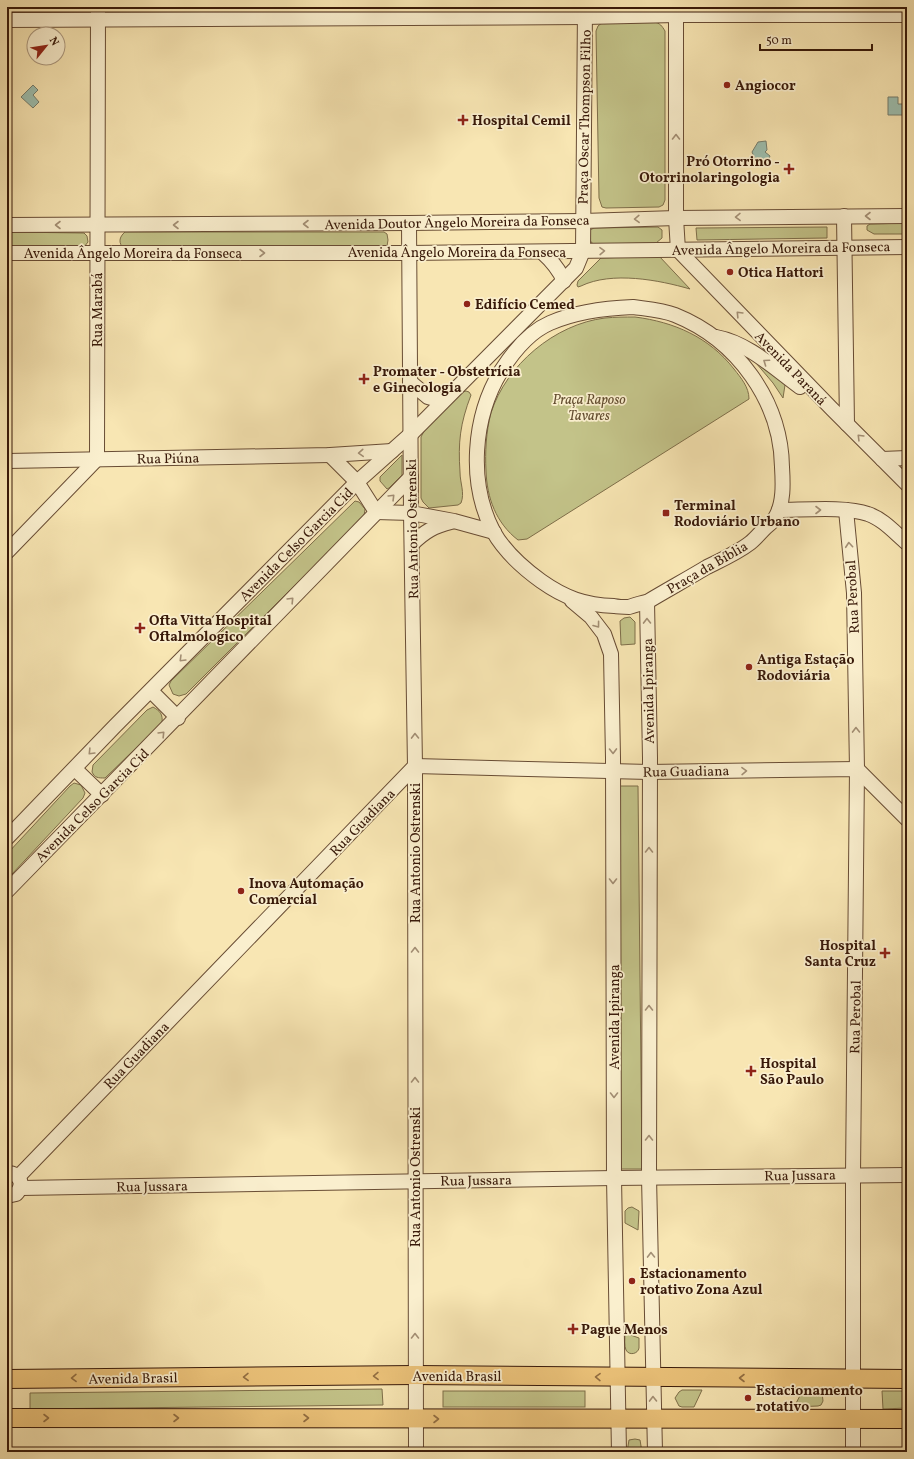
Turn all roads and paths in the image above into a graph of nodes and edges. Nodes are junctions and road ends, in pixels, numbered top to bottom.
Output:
1 (676, 11) edge
2 (585, 12) edge
3 (98, 13) edge
4 (907, 15) edge
5 (7, 20) edge
6 (844, 216) junction
7 (907, 216) edge
8 (676, 218) junction
9 (583, 221) junction
10 (409, 223) junction
11 (7, 225) edge
12 (97, 225) junction
13 (845, 247) junction
14 (907, 247) edge
15 (678, 250) junction
16 (583, 251) junction
17 (542, 252) junction
18 (97, 253) junction
19 (409, 253) junction
20 (7, 254) edge
21 (564, 281) junction
22 (550, 323) junction
23 (714, 336) junction
24 (502, 341) junction
25 (410, 382) junction
26 (488, 395) junction
27 (442, 401) junction
28 (832, 409) junction
29 (847, 424) junction
30 (412, 433) junction
31 (392, 451) junction
32 (330, 455) junction
33 (907, 458) edge
34 (97, 459) junction
35 (882, 459) junction
36 (7, 461) edge
37 (411, 477) junction
38 (358, 482) junction
39 (907, 484) edge
40 (779, 510) junction
41 (846, 510) junction
42 (376, 512) junction
43 (411, 513) junction
44 (454, 521) junction
45 (494, 532) junction
46 (907, 543) edge
47 (412, 544) junction
48 (7, 552) edge
49 (569, 598) junction
50 (647, 602) junction
51 (151, 691) junction
52 (178, 718) junction
53 (415, 766) junction
54 (75, 769) junction
55 (857, 769) junction
56 (613, 772) junction
57 (649, 772) junction
58 (102, 795) junction
59 (907, 820) edge
60 (7, 838) edge
61 (7, 891) edge
62 (853, 1175) junction
63 (907, 1175) edge
64 (649, 1177) junction
65 (614, 1178) junction
66 (15, 1179) edge
67 (415, 1181) junction
68 (7, 1196) edge
69 (415, 1375) junction
70 (618, 1377) junction
71 (653, 1377) junction
72 (7, 1379) edge
73 (852, 1379) junction
74 (907, 1379) edge
75 (7, 1418) edge
76 (619, 1418) junction
77 (653, 1418) junction
78 (415, 1419) junction
79 (907, 1419) edge
80 (853, 1420) junction
81 (416, 1452) edge
82 (619, 1452) edge
83 (655, 1452) edge
84 (853, 1452) edge

1 - 2 street
1 - 4 street
8 -> 1 street
2 - 3 street
2 - 9 street, Praça Oscar Thompson Filho
3 - 5 street
3 - 12 street, Rua Marabá
7 -> 6 street, Avenida Doutor Ângelo Moreira da Fonseca
6 -> 8 street, Avenida Doutor Ângelo Moreira da Fonseca
6 - 13 street
8 -> 9 street, Avenida Doutor Ângelo Moreira da Fonseca
8 - 15 street
9 - 10 street, Avenida Doutor Ângelo Moreira da Fonseca
9 - 16 street, Praça Oscar Thompson Filho
10 -> 12 street, Avenida Doutor Ângelo Moreira da Fonseca
10 - 19 street, Rua Antonio Ostrenski
12 -> 11 street, Avenida Doutor Ângelo Moreira da Fonseca
12 - 18 street, Rua Marabá
13 - 14 street, Avenida Ângelo Moreira da Fonseca
13 - 15 street, Avenida Ângelo Moreira da Fonseca
13 - 29 street
16 -> 15 street, Avenida Ângelo Moreira da Fonseca
28 -> 15 street, Avenida Paraná
16 - 17 street, Avenida Ângelo Moreira da Fonseca
16 - 21 street, Avenida Celso Garcia Cid
17 - 19 street, Avenida Ângelo Moreira da Fonseca
17 - 21 street
18 -> 19 street, Avenida Ângelo Moreira da Fonseca
18 - 20 street, Avenida Ângelo Moreira da Fonseca
18 - 34 street, Rua Marabá
19 - 25 street, Rua Antonio Ostrenski
21 - 24 street, Avenida Celso Garcia Cid
22 - 23 street, Praça da Bíblia
22 - 24 street
22 - 26 street, Praça da Bíblia
28 -> 23 street
23 - 40 street, Praça da Bíblia
24 - 26 street
24 - 27 street, Avenida Celso Garcia Cid
25 - 27 street
25 - 30 street, Rua Antonio Ostrenski
26 - 45 street, Praça da Bíblia
27 - 30 street, Avenida Celso Garcia Cid
28 - 29 street, Avenida Paraná
35 -> 29 street, Avenida Paraná
30 - 31 street, Avenida Celso Garcia Cid
30 - 37 street, Rua Antonio Ostrenski
31 -> 32 street, Rua Piúna
31 - 38 street, Avenida Celso Garcia Cid
32 - 34 street, Rua Piúna
32 - 38 street
33 - 35 street
34 - 36 street, Rua Piúna
34 - 48 street
35 - 39 street, Avenida Paraná
42 -> 37 street, Avenida Celso Garcia Cid
37 - 43 street, Rua Antonio Ostrenski
38 - 42 street
38 -> 51 street, Avenida Celso Garcia Cid
40 -> 41 street
40 - 50 street, Praça da Bíblia
41 - 46 street
55 -> 41 street, Rua Perobal
42 - 43 street
52 -> 42 street, Avenida Celso Garcia Cid
43 - 44 street
43 - 47 street, Rua Antonio Ostrenski
44 - 45 street
44 - 47 street
45 - 49 street, Praça da Bíblia
53 -> 47 street, Rua Antonio Ostrenski
49 - 50 street, Praça da Bíblia
49 -> 56 street, Avenida Ipiranga
57 -> 50 street, Avenida Ipiranga
51 - 52 street
51 -> 54 street, Avenida Celso Garcia Cid
58 -> 52 street, Avenida Celso Garcia Cid
53 - 56 street, Rua Guadiana
53 - 66 street, Rua Guadiana
67 -> 53 street, Rua Antonio Ostrenski
54 - 58 street
54 - 60 street, Avenida Celso Garcia Cid
57 -> 55 street, Rua Guadiana
55 - 59 street
55 - 62 street, Rua Perobal
56 - 57 street, Rua Guadiana
56 -> 65 street, Avenida Ipiranga
64 -> 57 street, Avenida Ipiranga
58 - 61 street, Avenida Celso Garcia Cid
62 - 63 street, Rua Jussara
62 - 64 street, Rua Jussara
62 - 73 street, Rua Perobal
64 - 65 street, Rua Jussara
71 -> 64 street, Avenida Ipiranga
65 - 67 street, Rua Jussara
65 - 70 street, Avenida Ipiranga
66 - 67 street, Rua Jussara
66 - 68 street
69 -> 67 street, Rua Antonio Ostrenski
70 -> 69 main road, Avenida Brasil
69 -> 72 main road, Avenida Brasil
69 - 78 street, Rua Antonio Ostrenski
70 - 71 main road, Avenida Brasil
70 - 76 street, Avenida Ipiranga
73 -> 71 main road, Avenida Brasil
77 -> 71 street, Avenida Ipiranga
73 - 74 main road, Avenida Brasil
73 - 80 street, Rua Perobal
75 -> 78 main road
76 - 77 main road
78 -> 76 main road
76 - 82 street, Avenida Ipiranga
77 - 80 main road
77 - 83 street, Avenida Ipiranga
78 - 81 street, Rua Antonio Ostrenski
79 - 80 main road
80 - 84 street, Rua Perobal

